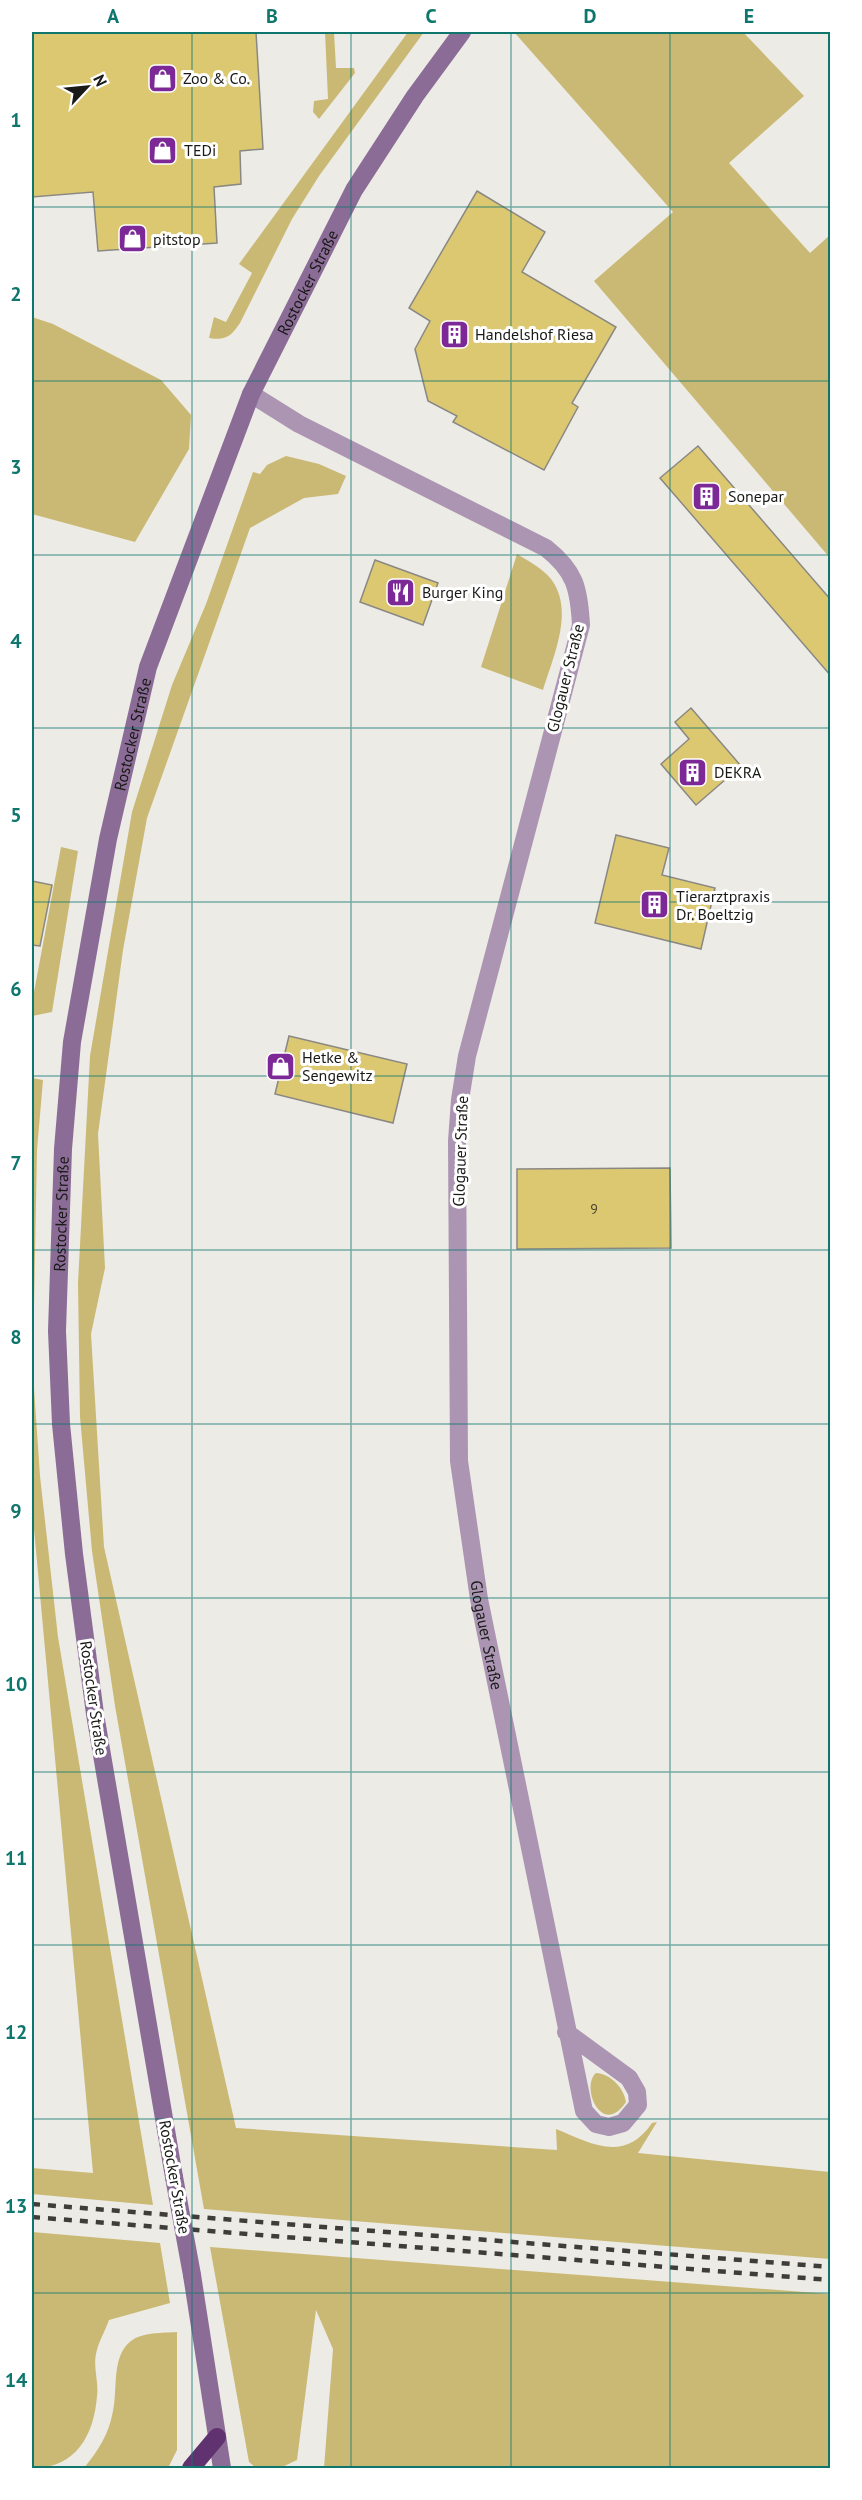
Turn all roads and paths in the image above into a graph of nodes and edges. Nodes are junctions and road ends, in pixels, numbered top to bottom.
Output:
1 (462, 32) edge
2 (251, 394) junction
3 (566, 2032) junction
4 (217, 2437) junction
5 (191, 2469) edge
6 (222, 2469) edge

1 - 2 street, Rostocker Straße
2 - 3 street, Glogauer Straße
2 - 4 street, Rostocker Straße, bridge
3 - 3 street, Glogauer Straße
4 - 5 highway
4 - 6 street, Rostocker Straße

